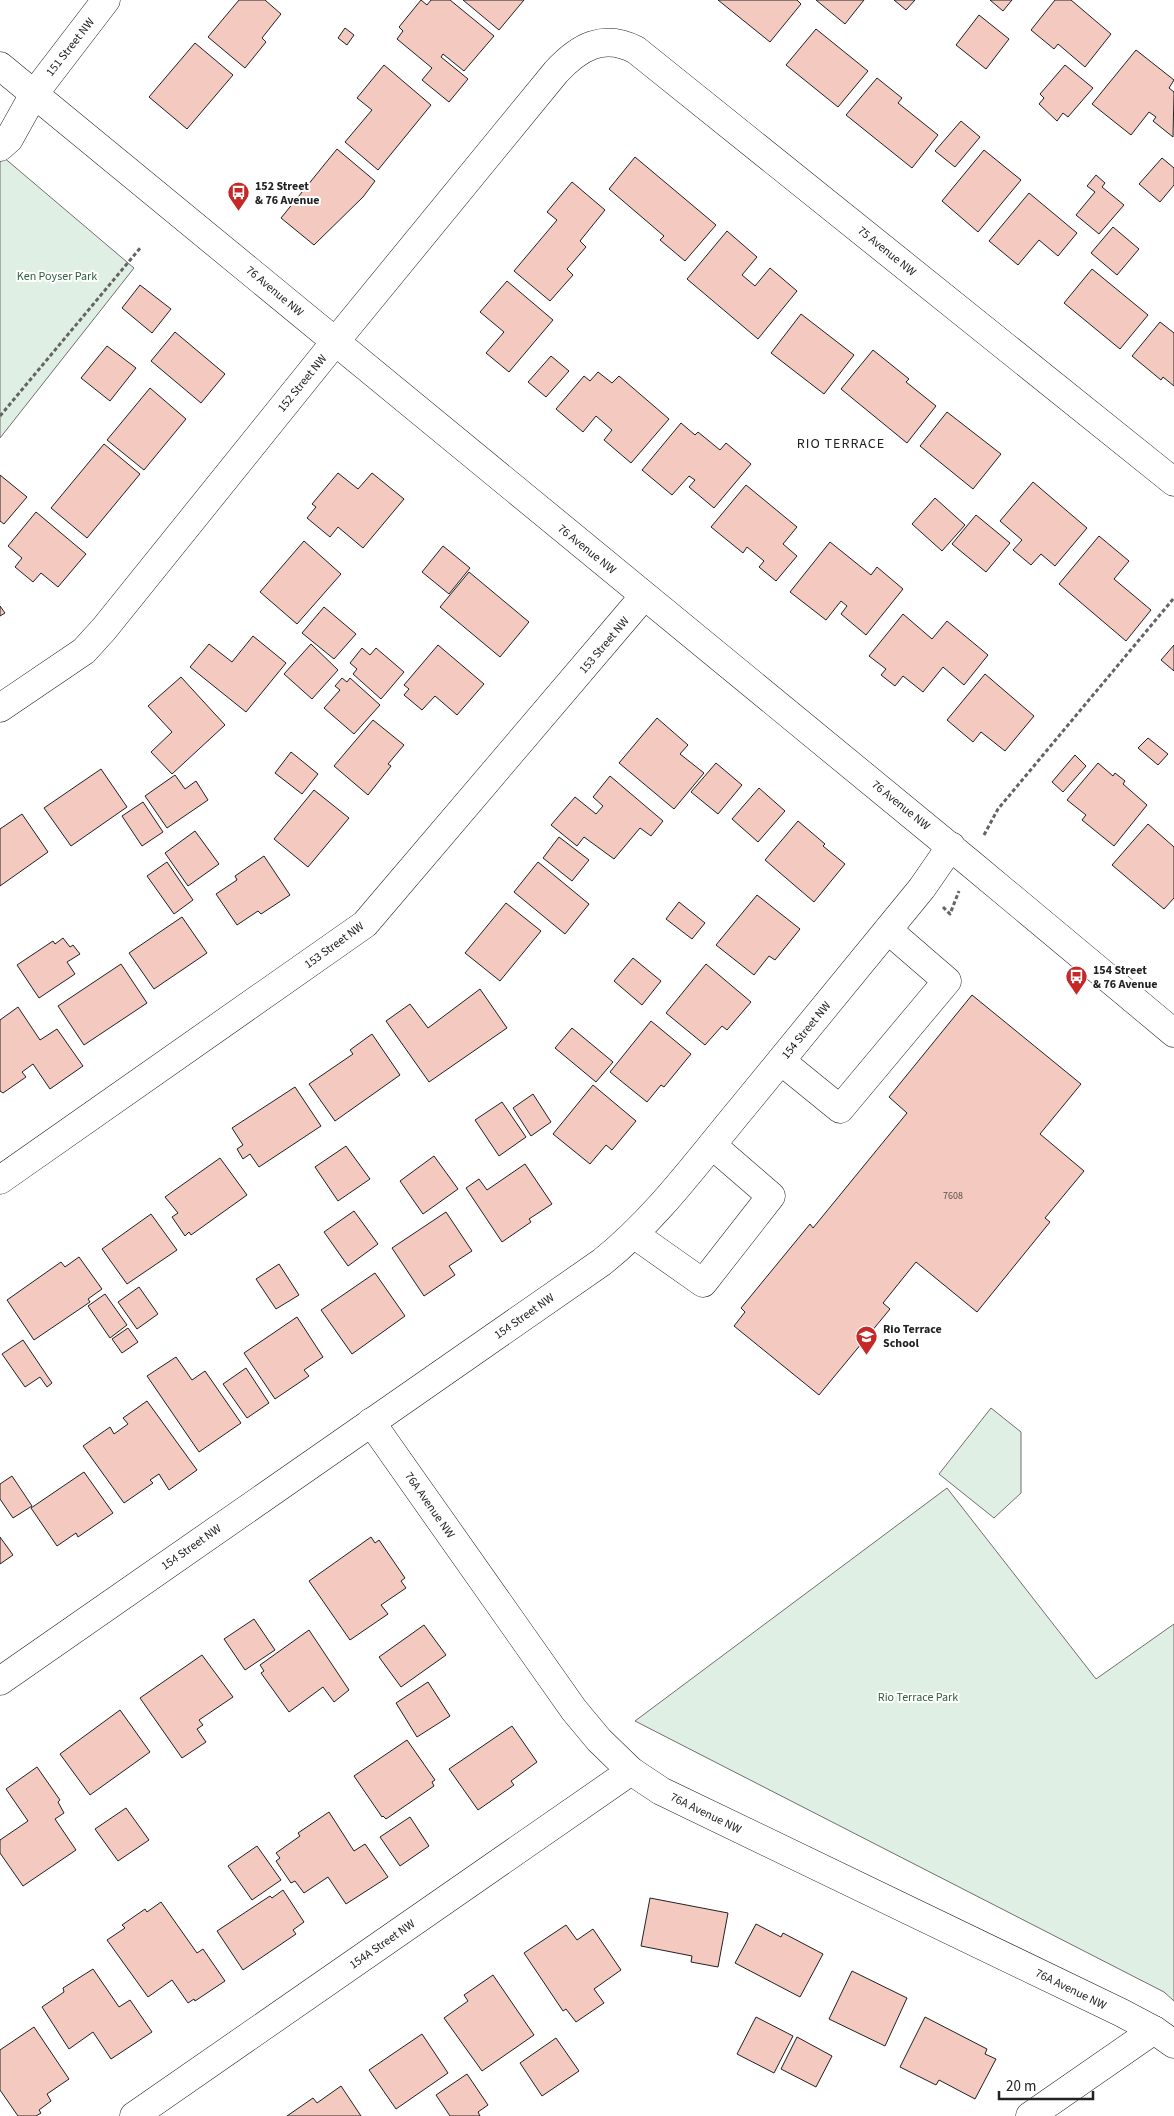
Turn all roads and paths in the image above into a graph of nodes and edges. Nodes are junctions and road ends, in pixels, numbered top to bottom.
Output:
1 (106, 0) edge
2 (592, 46) joint
3 (0, 66) edge
4 (34, 94) junction
5 (0, 147) edge
6 (140, 247) dead end
7 (335, 342) junction
8 (0, 416) edge
9 (1174, 482) edge
10 (644, 596) junction
11 (1174, 598) edge
12 (0, 708) edge
13 (961, 854) junction
14 (950, 914) dead end
15 (888, 930) junction
16 (1174, 1033) edge
17 (781, 1061) junction
18 (712, 1145) junction
19 (0, 1180) edge
20 (635, 1235) junction
21 (371, 1422) junction
22 (0, 1681) edge
23 (631, 1771) junction
24 (1164, 2037) edge
25 (134, 2116) edge
26 (1030, 2116) edge

1 - 4 street, 151 Street NW
2 - 7 street, 152 Street NW
2 - 9 street, 75 Avenue NW
3 - 4 street, 76 Avenue NW
4 - 5 street, 151 Street NW
4 - 7 street, 76 Avenue NW
6 - 8 path
7 - 10 street, 76 Avenue NW
7 - 12 street, 152 Street NW
10 - 13 street, 76 Avenue NW
10 - 19 street, 153 Street NW
11 - 13 path
13 - 14 path
13 - 15 street, 154 Street NW
13 - 16 street, 76 Avenue NW
15 - 17 street, 154 Street NW
15 - 17 street
17 - 18 street, 154 Street NW
18 - 20 street, 154 Street NW
18 - 20 street
20 - 21 street, 154 Street NW
21 - 22 street, 154 Street NW
21 - 23 street, 76A Avenue NW
23 - 24 street, 76A Avenue NW
23 - 25 street, 154A Street NW
24 - 26 street

